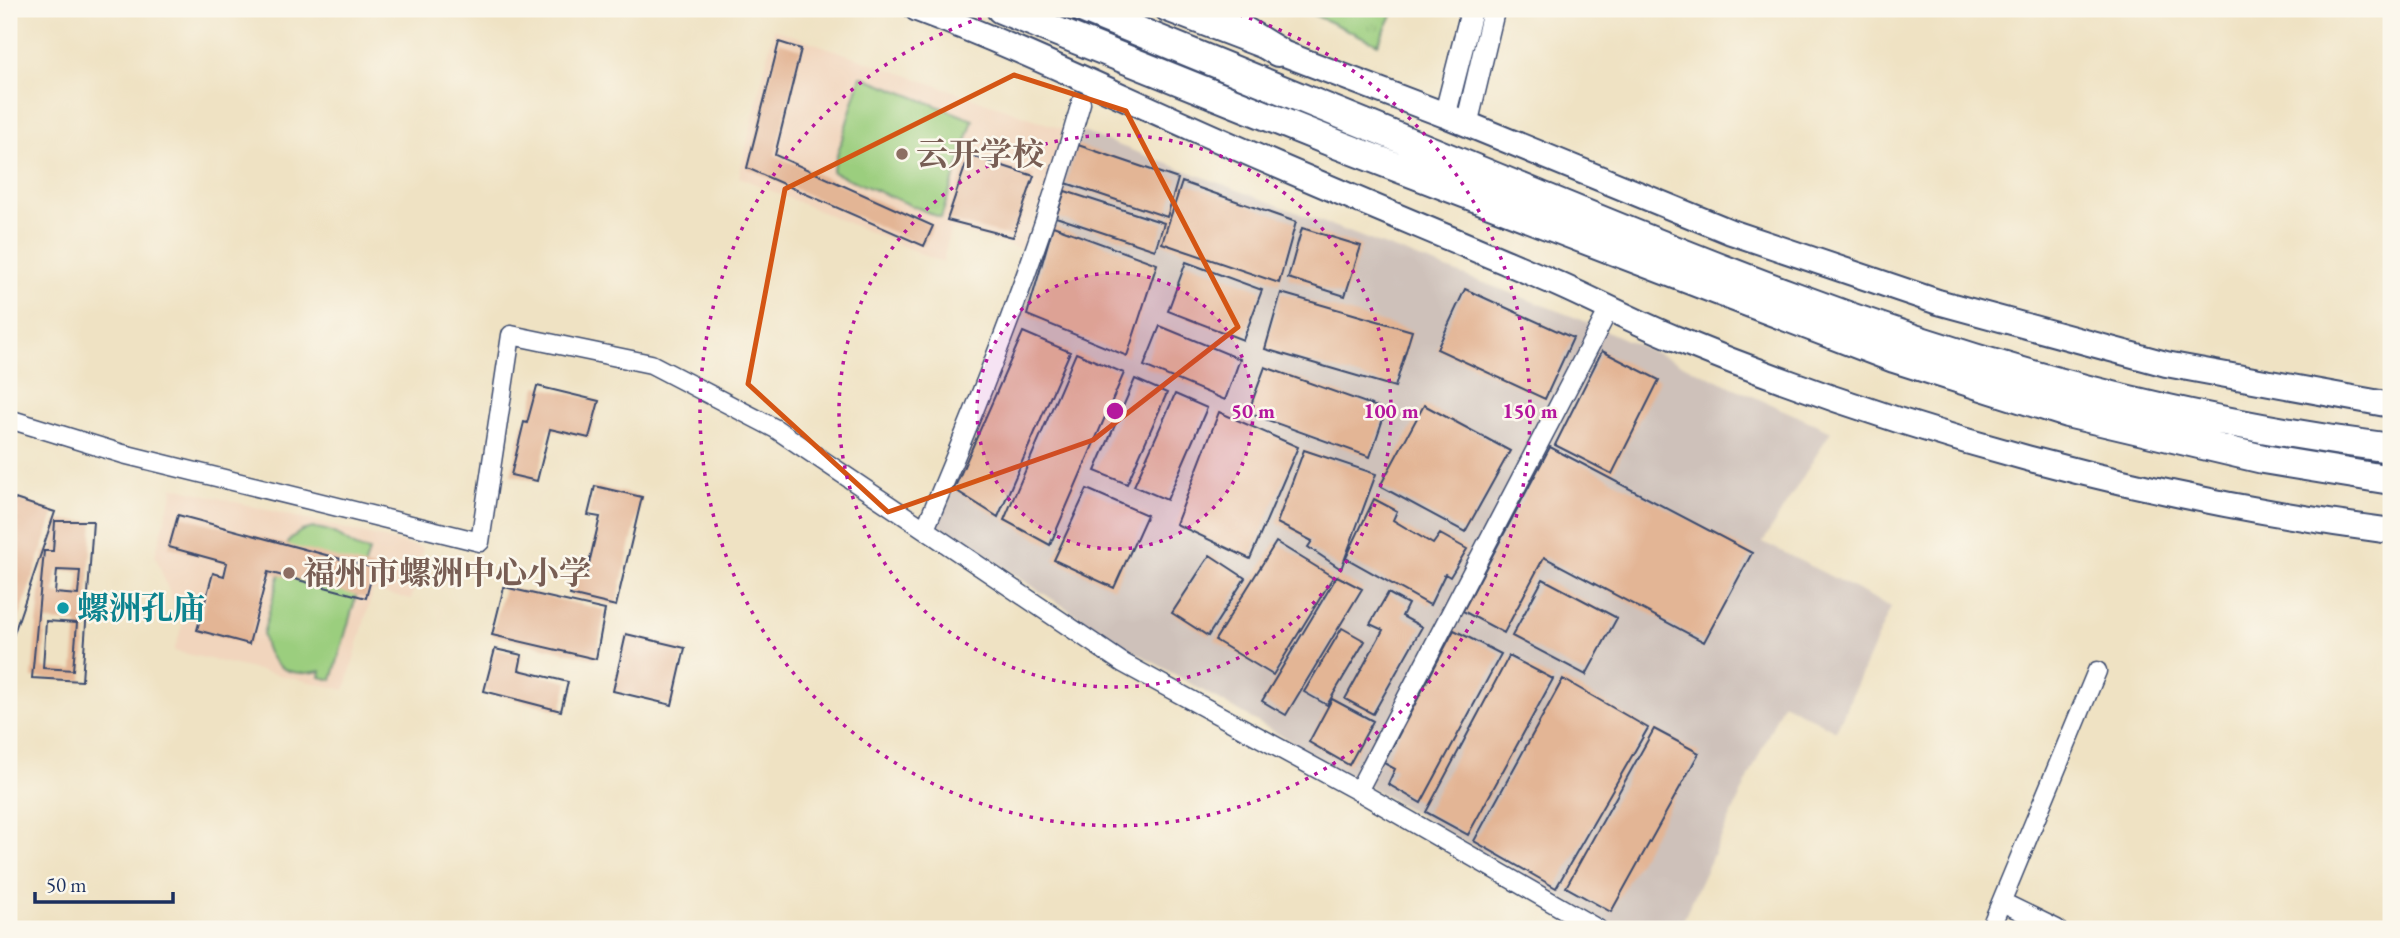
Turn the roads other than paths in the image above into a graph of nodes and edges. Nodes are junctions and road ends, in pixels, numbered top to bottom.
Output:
1 (917, 9) edge
2 (1001, 9) edge
3 (1084, 9) edge
4 (1167, 9) edge
5 (1209, 9) edge
6 (1472, 9) edge
7 (1494, 9) edge
8 (1278, 51) junction
9 (1081, 103) dead end
10 (1456, 119) junction
11 (1610, 307) junction
12 (2391, 405) edge
13 (9, 419) edge
14 (2391, 448) edge
15 (2391, 480) edge
16 (925, 529) junction
17 (2391, 531) edge
18 (2097, 671) dead end
19 (1358, 791) junction
20 (2002, 902) junction
21 (1598, 929) edge
22 (1990, 929) edge
23 (2057, 929) edge

1 - 11 main road
2 - 15 highway
3 - 14 highway
4 - 8 main road
5 - 8 highway
6 - 10 street
7 - 10 street
8 - 10 main road
9 - 16 street
10 - 12 main road
11 - 17 main road
11 - 19 street
13 - 16 street
16 - 19 street
18 - 20 street
19 - 21 street
20 - 22 street
20 - 23 street

